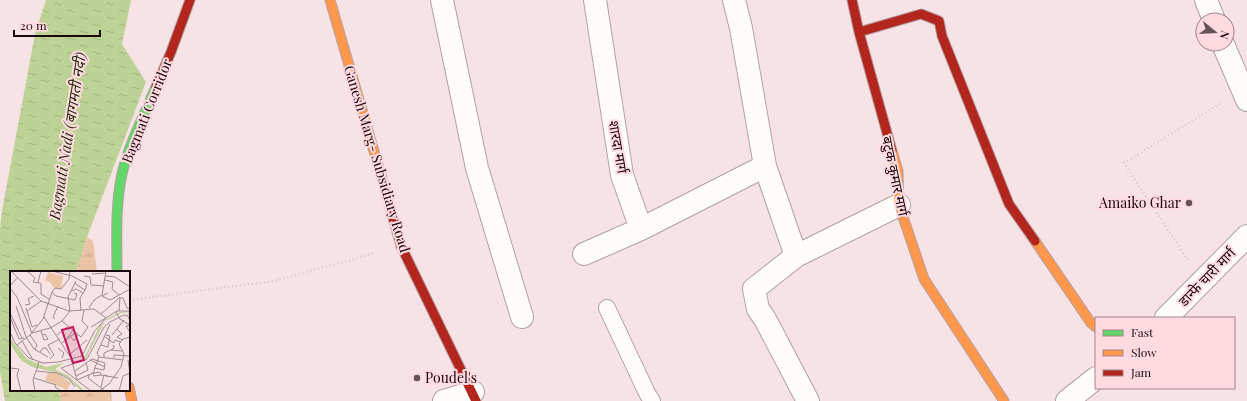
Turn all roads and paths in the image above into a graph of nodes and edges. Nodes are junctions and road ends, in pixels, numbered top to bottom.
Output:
1 (190, 0) edge
2 (330, 0) edge
3 (442, 0) edge
4 (595, 0) edge
5 (734, 0) edge
6 (852, 0) edge
7 (1206, 0) edge
8 (1211, 12) edge
9 (859, 32) junction
10 (1226, 52) edge
11 (1245, 95) edge
12 (764, 166) junction
13 (899, 205) junction
14 (641, 229) junction
15 (401, 246) junction
16 (1244, 246) edge
17 (584, 254) dead end
18 (796, 256) junction
19 (117, 271) edge
20 (1202, 283) junction
21 (130, 300) edge
22 (607, 308) dead end
23 (522, 316) dead end
24 (1167, 317) edge
25 (1095, 326) edge
26 (1095, 379) edge
27 (130, 391) edge
28 (475, 396) edge
29 (132, 401) edge
30 (444, 401) edge
31 (652, 401) edge
32 (808, 401) edge
33 (1004, 401) edge
34 (1067, 401) edge

1 - 19 street, Bagmati Corridor
2 - 15 street, Ganesh Marg- Subsidiary Road
3 - 23 street
4 - 14 street, शारदा मार्ग
5 - 12 street
6 - 9 street, बटुक कुमार मार्ग
7 - 8 street
9 - 13 street, बटुक कुमार मार्ग
9 - 25 street
10 - 11 street
11 - 20 path
12 - 14 street
12 - 18 street
13 - 18 street
13 - 33 street, बटुक कुमार मार्ग
14 - 17 street
15 - 21 path
15 - 28 street, Ganesh Marg- Subsidiary Road
16 - 20 street, डान्फे चारी मार्ग
18 - 32 street
20 - 24 street, डान्फे चारी मार्ग
22 - 31 lane
26 - 34 street
27 - 29 street
28 - 30 street

